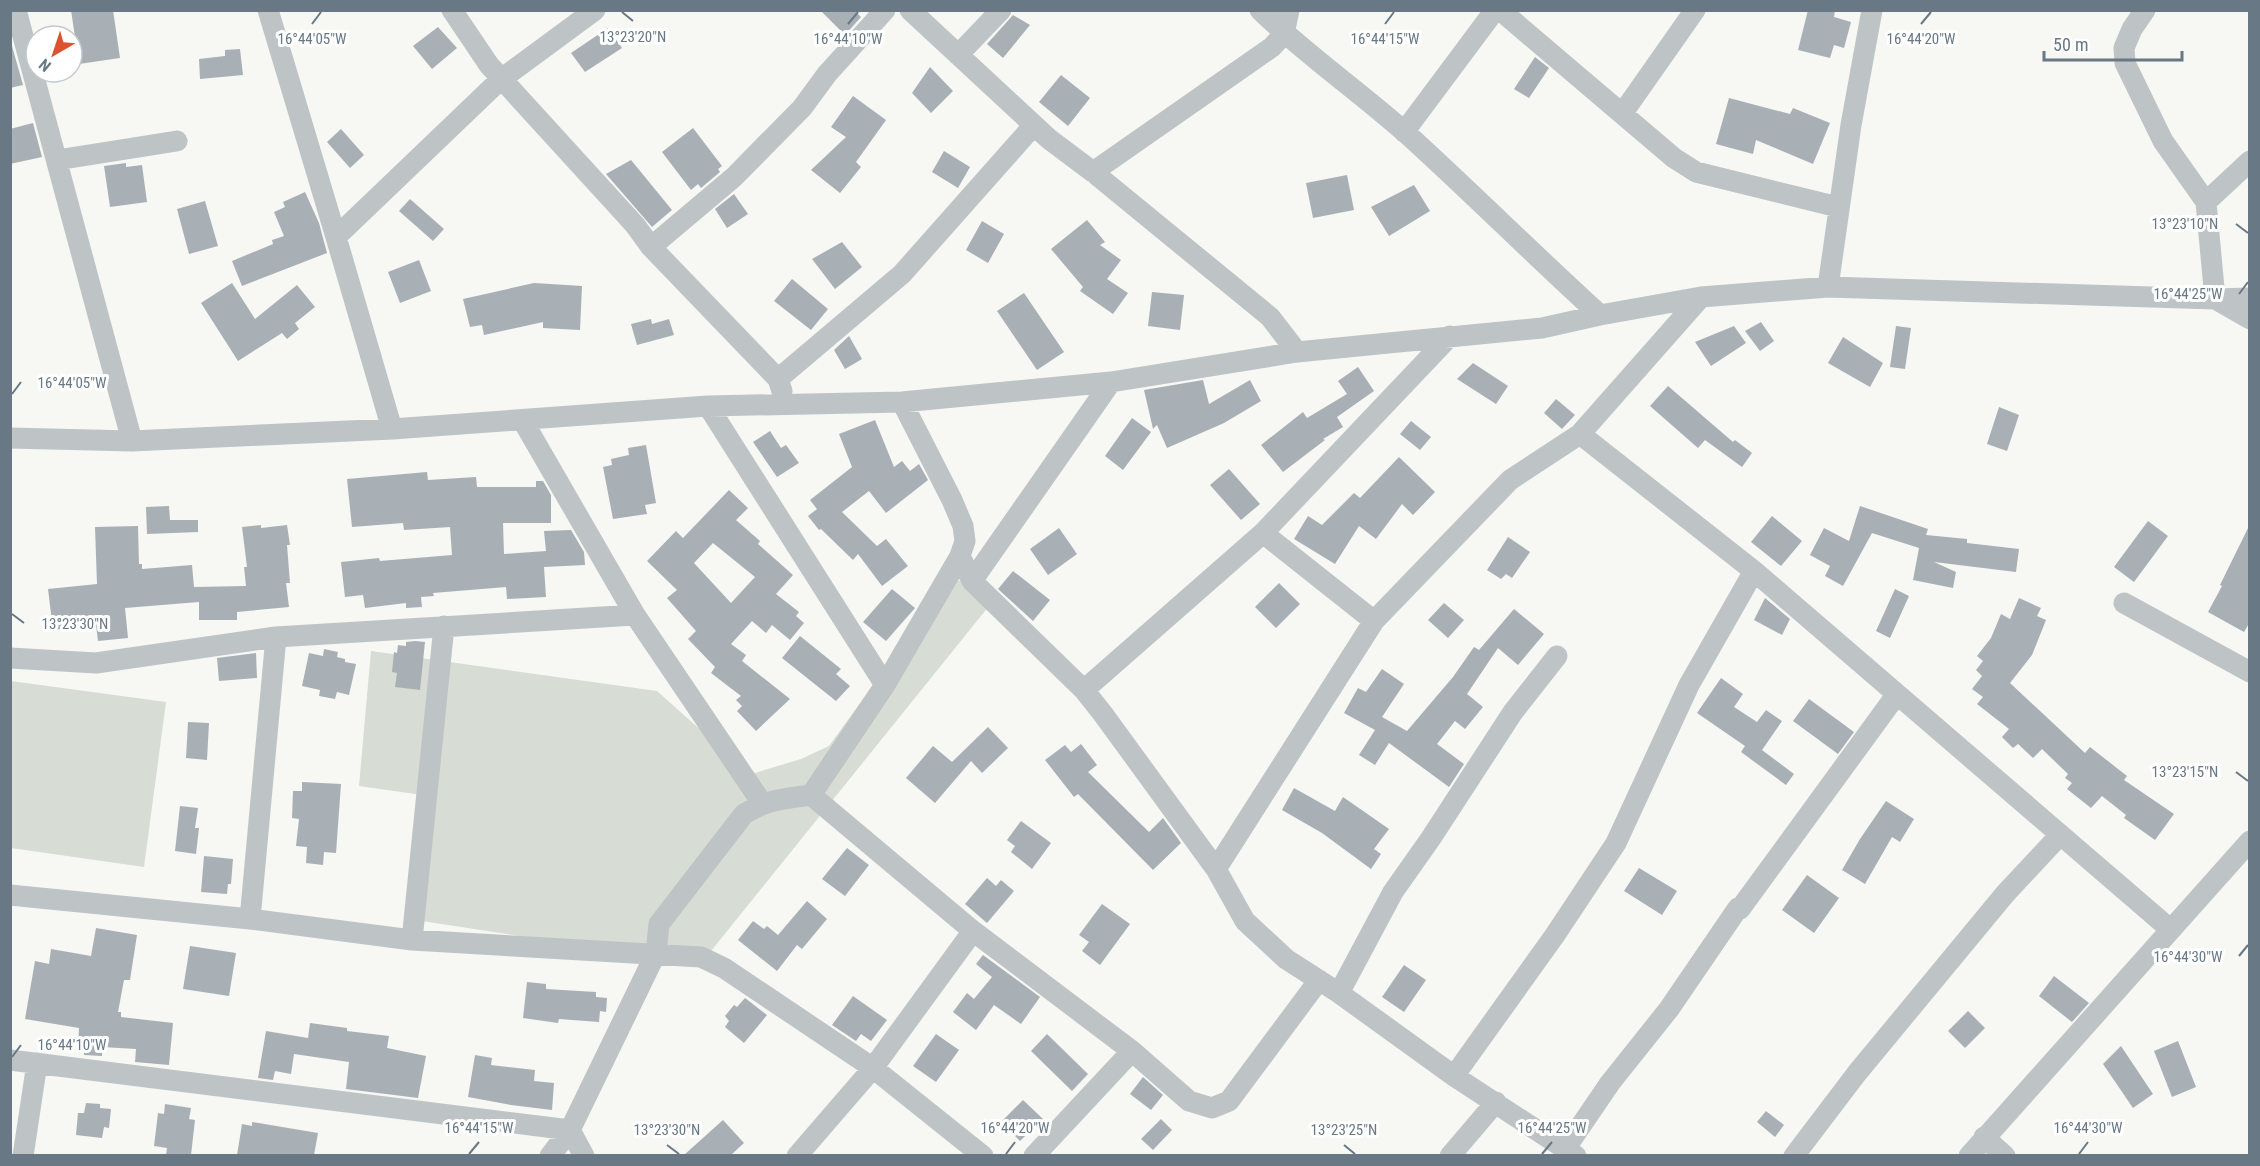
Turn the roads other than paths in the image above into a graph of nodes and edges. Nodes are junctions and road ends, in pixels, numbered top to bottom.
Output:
1 (16, 10) edge
2 (268, 10) edge
3 (452, 10) edge
4 (595, 10) edge
5 (885, 10) edge
6 (910, 10) edge
7 (1001, 10) edge
8 (1260, 10) edge
9 (1289, 10) edge
10 (1495, 10) edge
11 (1500, 10) edge
12 (1695, 10) edge
13 (1872, 10) edge
14 (2145, 10) edge
15 (1284, 34) junction
16 (958, 55) junction
17 (501, 79) junction
18 (1622, 114) junction
19 (1034, 125) junction
20 (1404, 132) junction
21 (177, 141) dead end
22 (57, 160) junction
23 (2250, 161) edge
24 (1093, 172) junction
25 (2206, 202) junction
26 (1838, 207) junction
27 (336, 237) junction
28 (651, 247) junction
29 (1828, 287) junction
30 (1701, 297) junction
31 (2250, 298) edge
32 (2215, 300) junction
33 (1600, 315) junction
34 (2250, 319) edge
35 (1450, 336) junction
36 (1297, 352) junction
37 (778, 379) junction
38 (1111, 382) junction
39 (902, 402) junction
40 (786, 403) junction
41 (708, 406) junction
42 (523, 421) junction
43 (392, 429) junction
44 (1580, 434) junction
45 (10, 438) edge
46 (132, 441) junction
47 (1263, 533) junction
48 (960, 556) junction
49 (1754, 571) junction
50 (972, 580) junction
51 (2124, 603) dead end
52 (635, 615) junction
53 (1374, 621) junction
54 (444, 626) junction
55 (276, 637) junction
56 (1557, 656) dead end
57 (10, 658) edge
58 (2250, 672) edge
59 (885, 685) junction
60 (1084, 690) junction
61 (1897, 694) junction
62 (811, 795) junction
63 (762, 803) junction
64 (2060, 835) junction
65 (2250, 841) edge
66 (1216, 869) junction
67 (10, 895) edge
68 (250, 919) junction
69 (2169, 929) junction
70 (973, 931) junction
71 (412, 940) junction
72 (656, 953) junction
73 (1319, 980) junction
74 (1339, 993) junction
75 (1132, 1051) junction
76 (10, 1060) edge
77 (37, 1064) junction
78 (873, 1068) junction
79 (1454, 1076) junction
80 (1496, 1102) junction
81 (570, 1130) junction
82 (1984, 1137) junction
83 (1570, 1152) edge
84 (23, 1155) edge
85 (550, 1155) edge
86 (584, 1155) edge
87 (797, 1155) edge
88 (983, 1155) edge
89 (1034, 1155) edge
90 (1450, 1155) edge
91 (1794, 1155) edge
92 (1969, 1155) edge
93 (2005, 1155) edge

1 - 22 street
2 - 27 street
3 - 17 street
4 - 17 street
5 - 28 street
6 - 16 street
7 - 16 street
8 - 15 street
9 - 15 street
10 - 20 street
11 - 18 street
12 - 18 street
13 - 26 street
14 - 25 street
15 - 20 street
15 - 24 street
16 - 19 street
17 - 27 street
17 - 28 street
18 - 26 street
19 - 24 street
19 - 37 street
20 - 33 street
21 - 22 street
22 - 46 street
23 - 25 street
24 - 36 street
25 - 32 street
26 - 29 street
27 - 43 street
28 - 37 street
29 - 30 street
29 - 32 street
30 - 33 street
30 - 44 street
31 - 32 street
32 - 34 street
33 - 35 street
35 - 36 street
35 - 47 street
36 - 38 street
37 - 40 street
38 - 39 street
38 - 50 street
39 - 40 street
39 - 48 street
40 - 41 street
41 - 42 street
41 - 59 street
42 - 43 street
42 - 52 street
43 - 46 street
44 - 49 street
44 - 53 street
45 - 46 street
47 - 53 street
47 - 60 street
48 - 50 street
48 - 59 street
49 - 61 street
49 - 79 street
50 - 60 street
51 - 58 street
52 - 54 street
52 - 63 street
53 - 66 street
54 - 55 street
54 - 71 street
55 - 57 street
55 - 68 street
56 - 74 street
59 - 62 street
60 - 66 street
61 - 64 street
61 - 83 street
62 - 63 street
62 - 70 street
63 - 72 street
64 - 69 street
64 - 91 street
65 - 69 street
66 - 73 street
67 - 68 street
68 - 71 street
69 - 82 street
70 - 75 street
70 - 78 street
71 - 72 street
72 - 78 street
72 - 81 street
73 - 74 street
73 - 75 street
74 - 79 street
75 - 89 street
76 - 77 street
77 - 81 street
77 - 84 street
78 - 87 street
78 - 88 street
79 - 80 street
80 - 83 street
80 - 90 street
81 - 85 street
81 - 86 street
82 - 92 street
82 - 93 street

